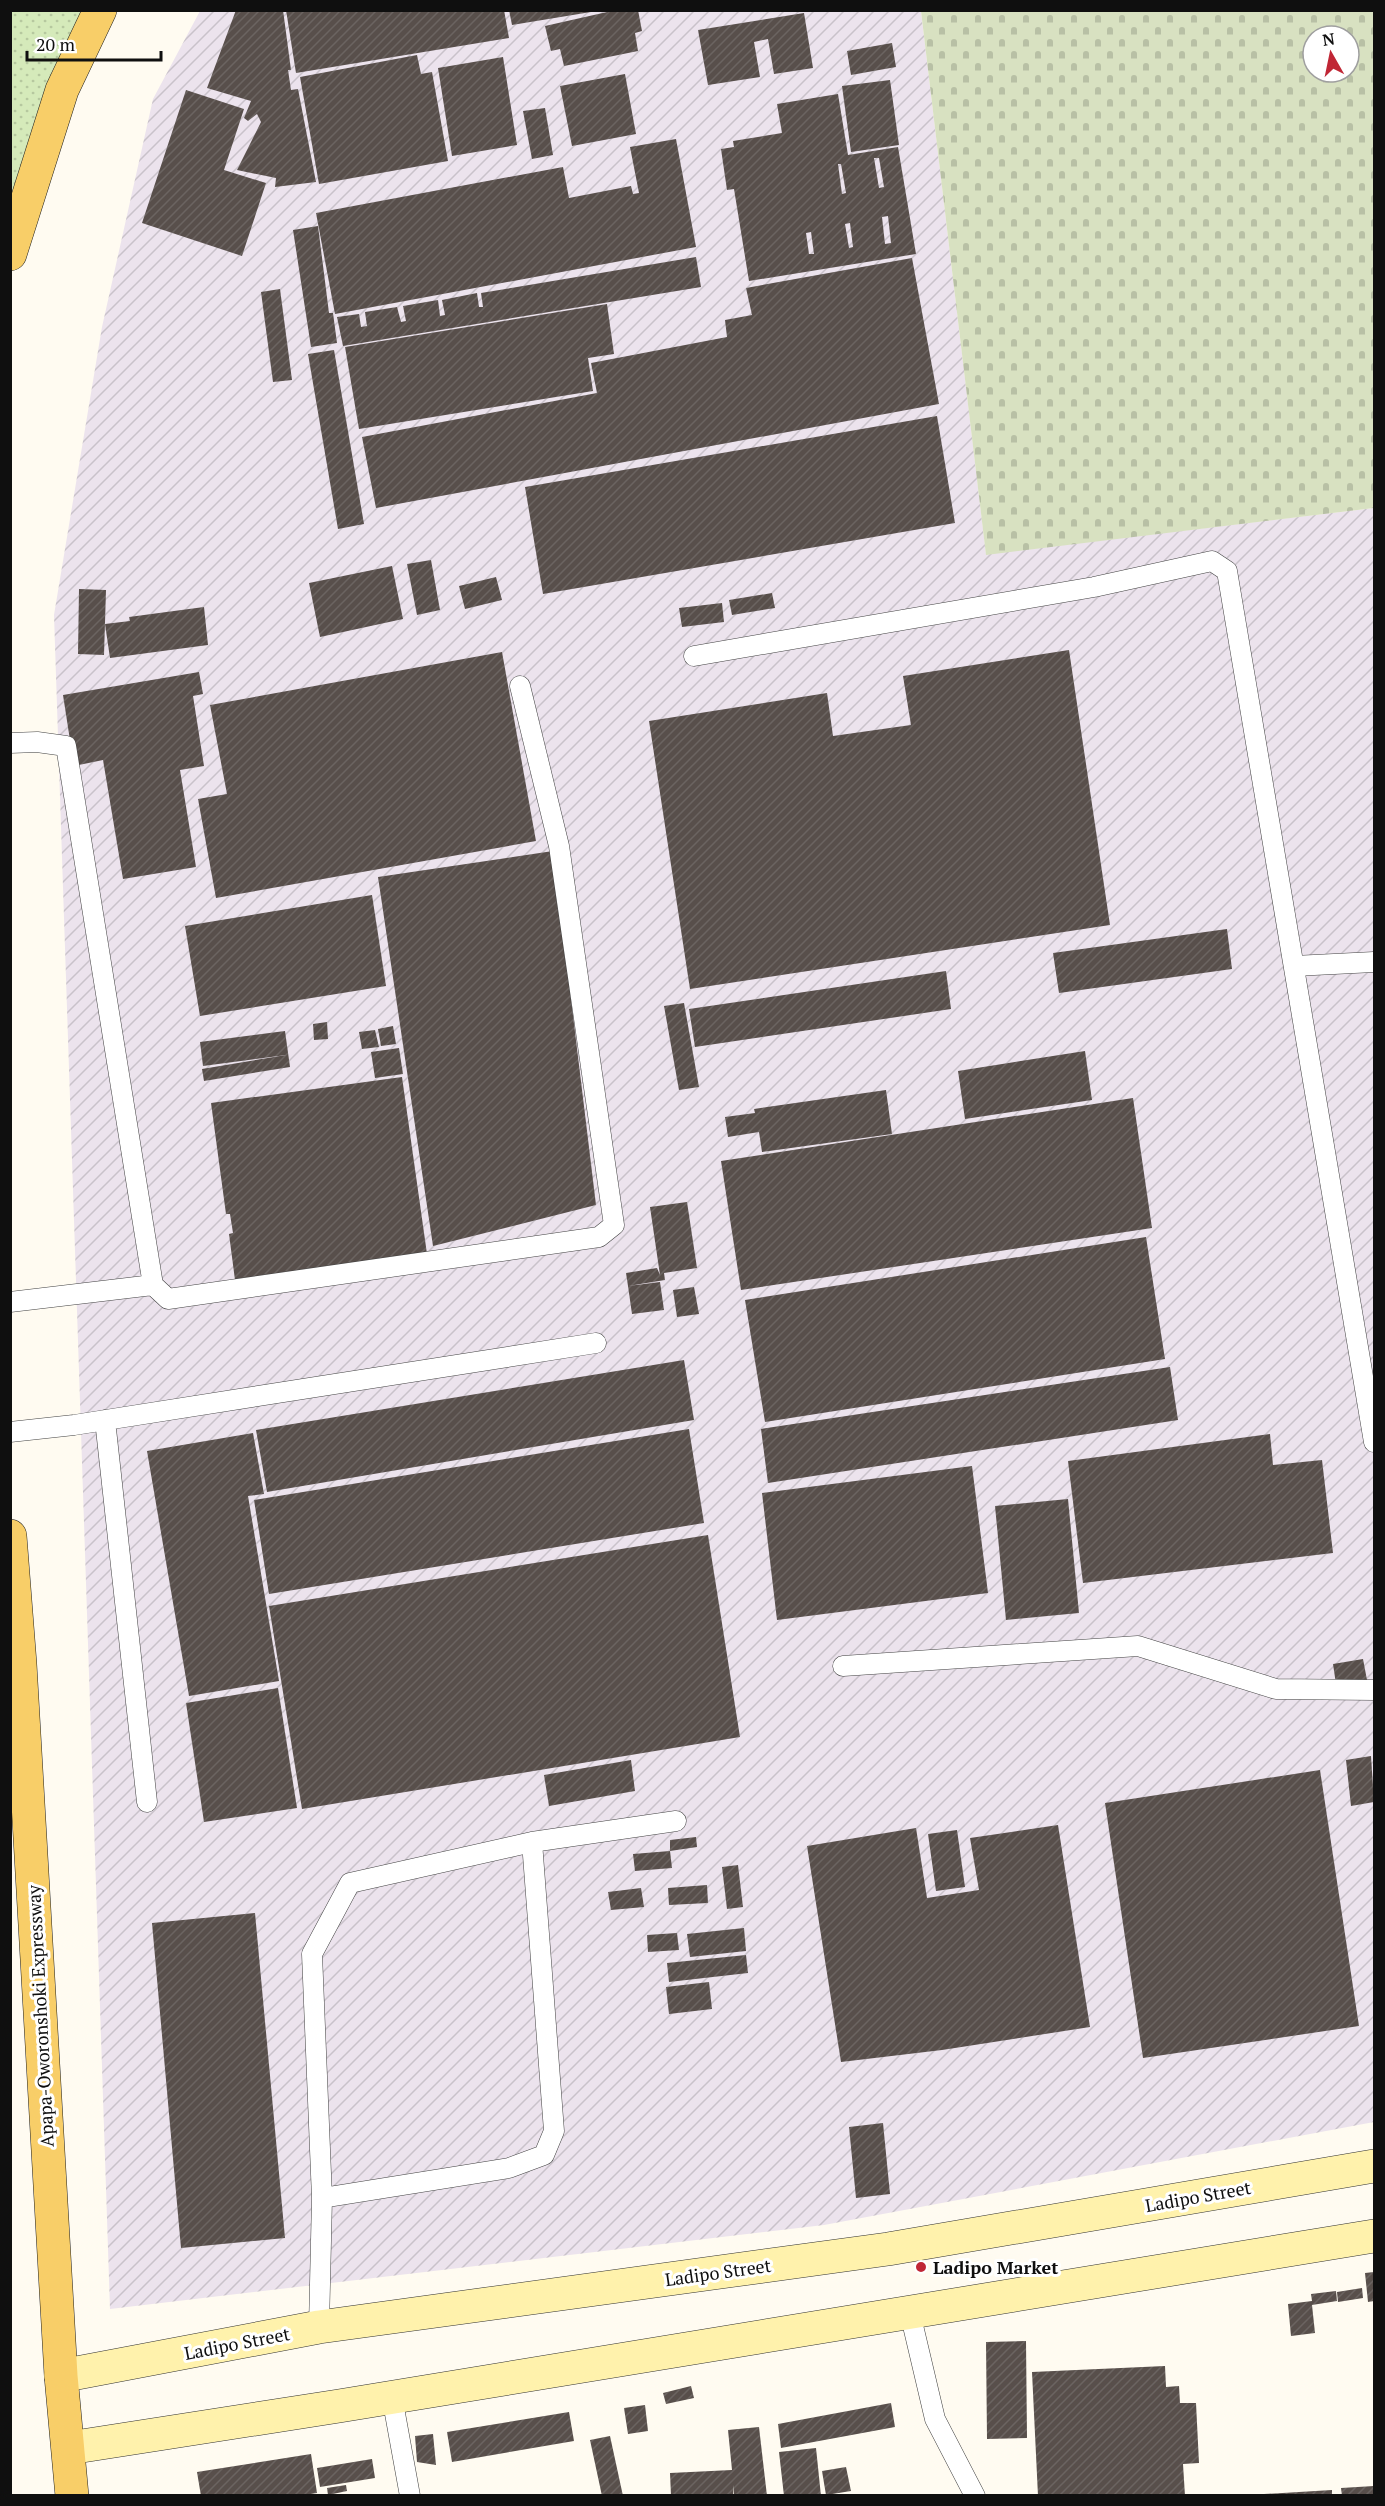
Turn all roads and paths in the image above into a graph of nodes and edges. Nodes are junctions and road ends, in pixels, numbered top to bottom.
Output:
1 (100, 10) edge
2 (10, 254) edge
3 (694, 656) dead end
4 (520, 686) dead end
5 (10, 743) edge
6 (1374, 962) edge
7 (1294, 966) junction
8 (153, 1285) junction
9 (10, 1302) edge
10 (596, 1343) dead end
11 (105, 1420) junction
12 (10, 1432) edge
13 (1374, 1442) edge
14 (10, 1536) edge
15 (843, 1666) dead end
16 (1374, 1690) edge
17 (147, 1802) dead end
18 (675, 1821) dead end
19 (532, 1842) junction
20 (1374, 2166) edge
21 (322, 2198) junction
22 (1374, 2236) edge
23 (910, 2313) junction
24 (319, 2327) junction
25 (61, 2376) junction
26 (392, 2397) junction
27 (69, 2448) junction
28 (72, 2496) edge
29 (410, 2496) edge
30 (975, 2496) edge

1 - 2 main road
3 - 7 lane
4 - 8 lane
5 - 8 lane
6 - 7 lane
7 - 13 lane
8 - 9 lane
10 - 11 lane
11 - 12 lane
11 - 17 lane
14 - 25 main road, Apapa-Oworonshoki Expressway
15 - 16 lane
18 - 19 lane
19 - 21 lane
19 - 21 lane
20 - 24 main road, Ladipo Street
21 - 24 lane
22 - 23 main road
23 - 26 main road
23 - 30 lane
24 - 25 main road, Ladipo Street
25 - 27 main road, Apapa-Oworonshoki Expressway
26 - 27 main road
26 - 29 lane
27 - 28 main road, Apapa-Oworonshoki Expressway

